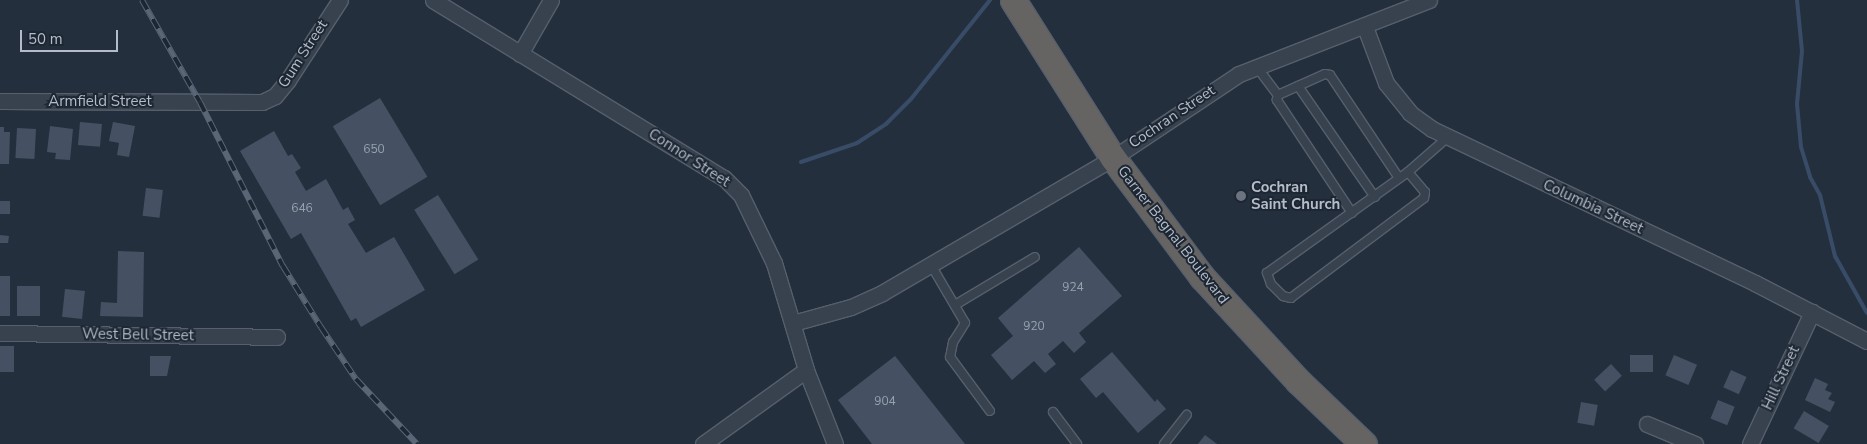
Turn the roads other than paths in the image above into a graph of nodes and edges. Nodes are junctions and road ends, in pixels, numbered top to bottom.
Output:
1 (340, 0) edge
2 (433, 0) edge
3 (551, 0) edge
4 (1013, 0) edge
5 (1429, 0) edge
6 (1366, 27) junction
7 (520, 54) junction
8 (1256, 66) junction
9 (1298, 86) junction
10 (1278, 95) junction
11 (0, 101) edge
12 (200, 102) joint
13 (1447, 138) junction
14 (1113, 158) junction
15 (1408, 172) junction
16 (1399, 178) junction
17 (1375, 197) junction
18 (1352, 213) junction
19 (1035, 257) dead end
20 (931, 265) junction
21 (955, 305) junction
22 (1812, 312) junction
23 (793, 323) junction
24 (0, 333) edge
25 (276, 337) dead end
26 (1867, 341) edge
27 (806, 370) junction
28 (990, 411) dead end
29 (1053, 412) dead end
30 (1187, 415) dead end
31 (1647, 424) dead end
32 (703, 444) edge
33 (835, 444) edge
34 (1077, 444) edge
35 (1164, 444) edge
36 (1364, 444) edge
37 (1695, 444) edge
38 (1750, 444) edge

1 - 12 street, Gum Street
2 - 7 street, Connor Street
3 - 7 street
4 - 14 highway, Garner Bagnal Boulevard
5 - 6 street, Cochran Street
6 - 8 street, Cochran Street
6 - 13 street, Columbia Street
7 - 23 street, Connor Street
8 - 10 lane
8 - 14 street, Cochran Street
9 - 10 lane
9 - 16 lane
9 - 17 lane
10 - 18 lane
11 - 12 street, Armfield Street
13 - 15 lane
13 - 22 street, Columbia Street
14 - 20 street, Cochran Street
14 - 36 highway, Garner Bagnal Boulevard
15 - 16 lane
15 - 18 lane
16 - 17 lane
17 - 18 lane
19 - 21 lane
20 - 21 lane
20 - 23 street, Cochran Street
21 - 28 lane
22 - 26 street, Columbia Street
22 - 38 street, Hill Street
23 - 27 street, Connor Street
24 - 25 street, West Bell Street
27 - 32 street
27 - 33 street, Connor Street
29 - 34 lane
30 - 35 lane
31 - 37 street

